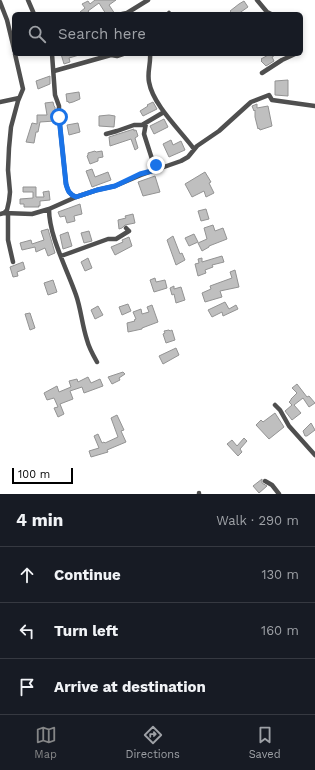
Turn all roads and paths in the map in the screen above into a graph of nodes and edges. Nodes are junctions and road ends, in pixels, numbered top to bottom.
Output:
1 (28, 0) edge
2 (148, 0) edge
3 (257, 0) edge
4 (0, 2) edge
5 (33, 12) edge
6 (129, 12) edge
7 (267, 12) edge
8 (12, 41) edge
9 (16, 56) edge
10 (52, 56) edge
11 (107, 56) edge
12 (150, 56) edge
13 (291, 56) edge
14 (54, 71) junction
15 (262, 73) dead end
16 (19, 98) junction
17 (0, 102) edge
18 (315, 106) edge
19 (164, 112) junction
20 (146, 123) junction
21 (106, 134) dead end
22 (194, 149) junction
23 (159, 169) junction
24 (76, 197) junction
25 (49, 209) junction
26 (4, 213) edge
27 (126, 228) dead end
28 (61, 256) junction
29 (13, 262) dead end
30 (98, 362) dead end
31 (275, 405) dead end
32 (315, 456) edge
33 (265, 481) dead end
34 (279, 494) edge

1 - 5 street
2 - 6 street
3 - 7 street
4 - 8 street
9 - 16 street
10 - 14 street
11 - 14 street
12 - 19 street
13 - 15 street
14 - 24 street
16 - 17 street
16 - 26 street
18 - 22 street
19 - 20 street
19 - 22 street
20 - 21 street
20 - 23 street
22 - 23 street
23 - 24 street
24 - 25 street
25 - 26 street
25 - 28 street
26 - 29 street
27 - 28 street
28 - 30 street
31 - 32 street
33 - 34 street

